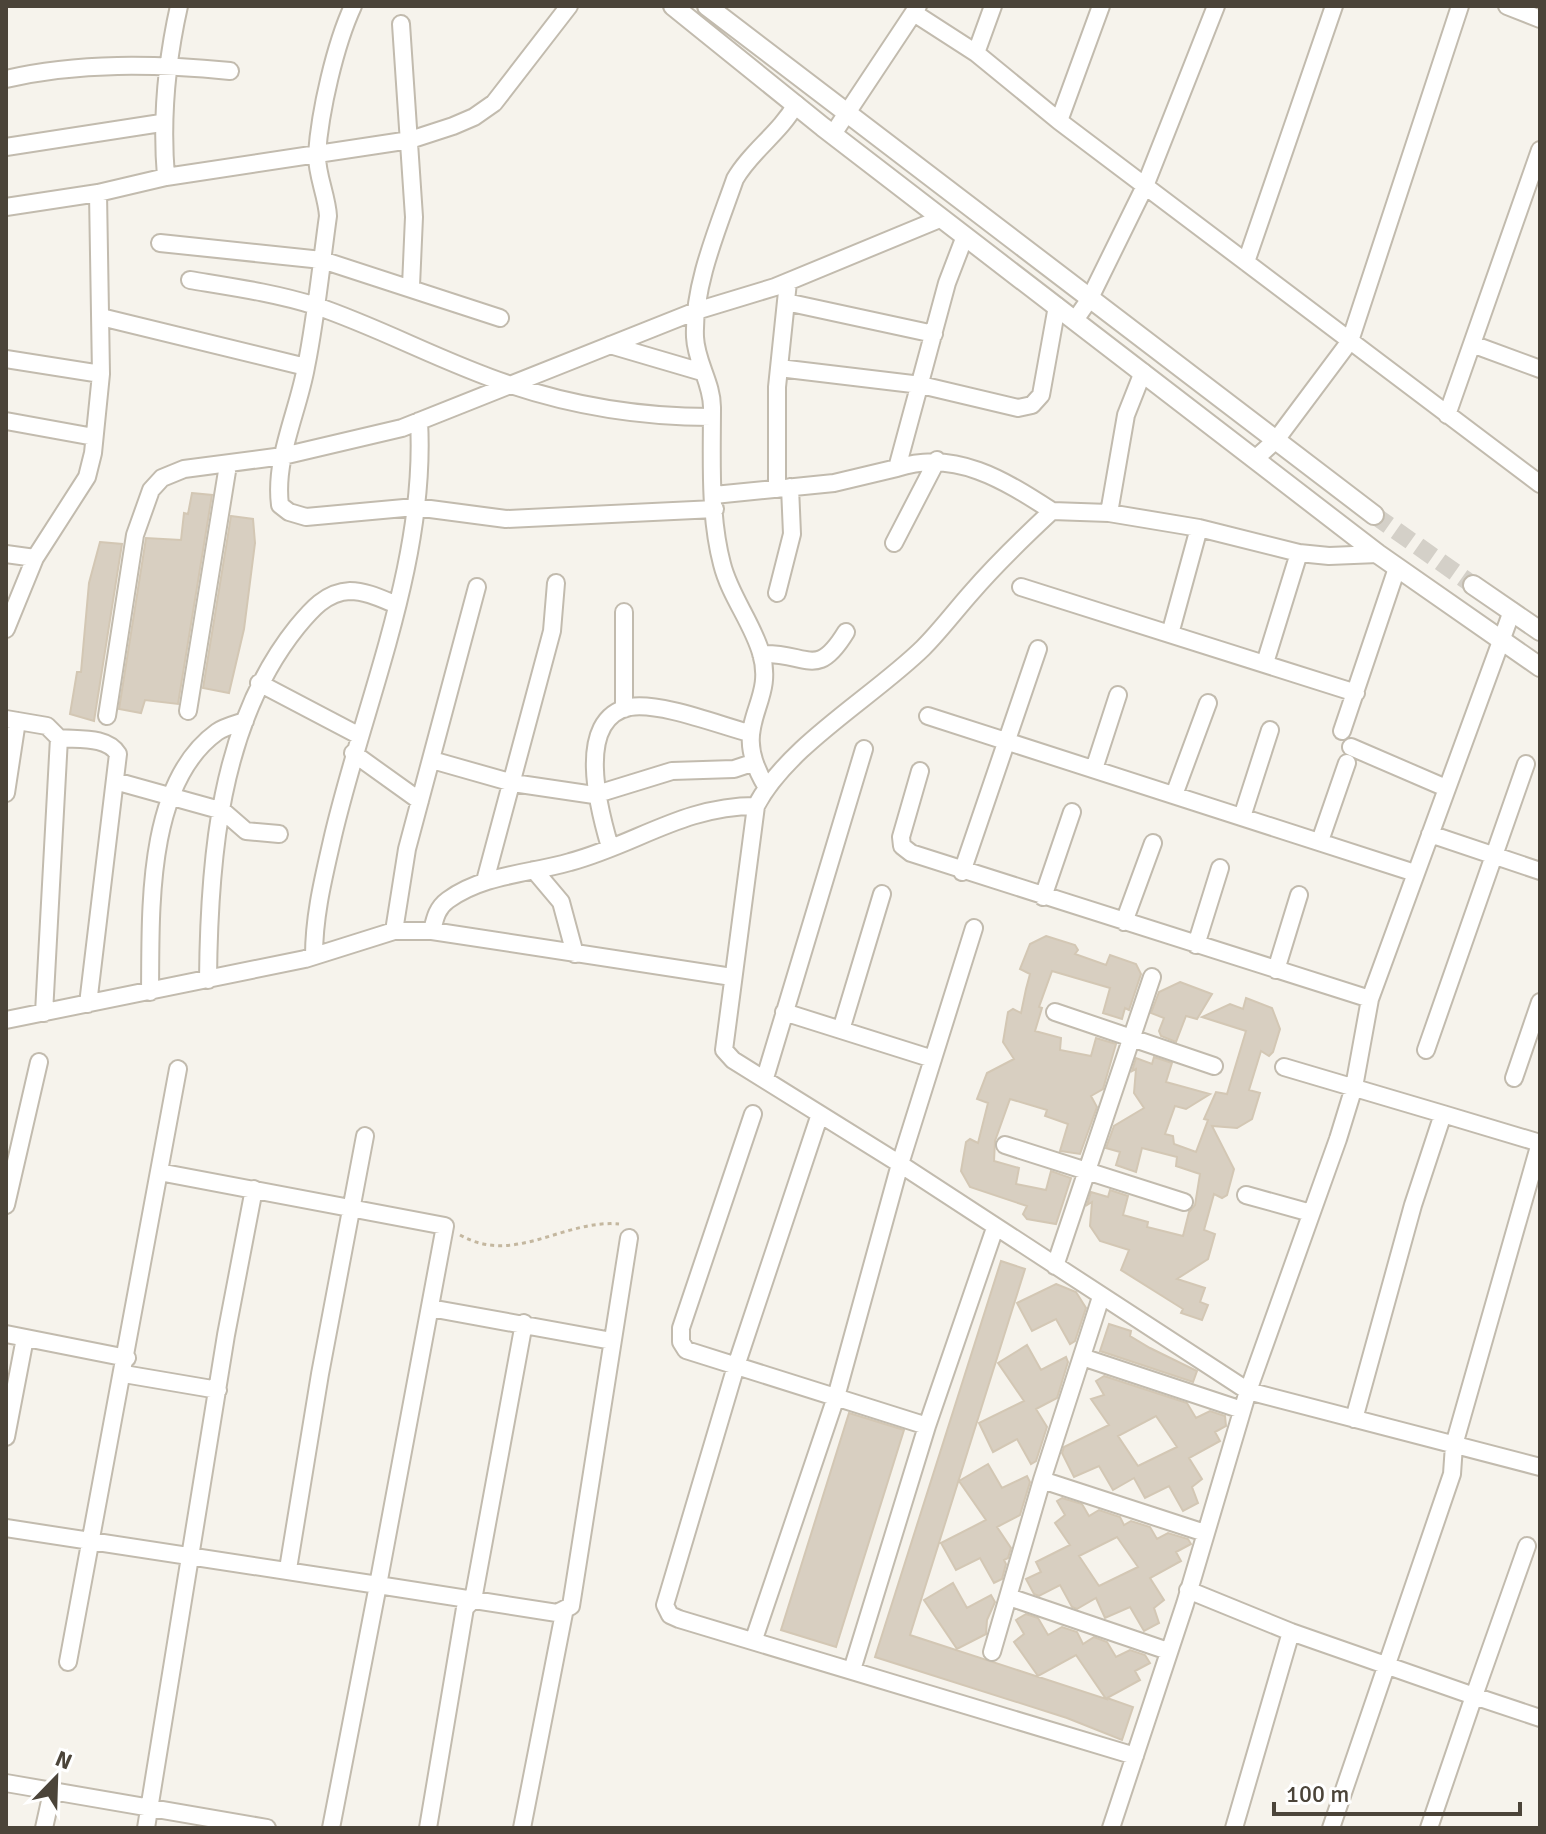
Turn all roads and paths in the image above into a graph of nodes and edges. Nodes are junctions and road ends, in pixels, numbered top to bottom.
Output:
1 (179, 6) edge
2 (353, 6) edge
3 (569, 6) edge
4 (673, 6) edge
5 (707, 6) edge
6 (993, 6) edge
7 (1101, 6) edge
8 (1216, 6) edge
9 (1334, 6) edge
10 (1460, 6) edge
11 (1507, 6) edge
12 (916, 10) edge
13 (728, 13) edge
14 (1540, 19) edge
15 (401, 24) dead end
16 (976, 53) junction
17 (166, 65) junction
18 (230, 71) dead end
19 (6, 79) edge
20 (796, 104) junction
21 (847, 115) junction
22 (1059, 121) junction
23 (161, 123) junction
24 (833, 134) junction
25 (410, 140) junction
26 (6, 147) edge
27 (1540, 150) edge
28 (317, 157) junction
29 (166, 177) junction
30 (1145, 186) junction
31 (98, 193) junction
32 (6, 207) edge
33 (942, 218) junction
34 (965, 236) junction
35 (160, 243) dead end
36 (322, 260) junction
37 (1246, 262) junction
38 (190, 280) dead end
39 (788, 282) junction
40 (411, 286) junction
41 (1089, 300) junction
42 (786, 302) junction
43 (315, 306) junction
44 (1057, 306) junction
45 (696, 311) junction
46 (101, 317) junction
47 (500, 318) dead end
48 (1075, 320) junction
49 (934, 334) junction
50 (1350, 341) junction
51 (1472, 344) junction
52 (610, 345) junction
53 (6, 359) edge
54 (306, 367) junction
55 (779, 368) junction
56 (1540, 369) edge
57 (702, 372) junction
58 (1143, 372) junction
59 (101, 374) junction
60 (508, 384) junction
61 (921, 385) junction
62 (1447, 415) junction
63 (711, 417) junction
64 (6, 421) edge
65 (419, 421) junction
66 (94, 437) junction
67 (1276, 440) junction
68 (283, 456) junction
69 (1255, 459) junction
70 (937, 460) junction
71 (903, 462) junction
72 (228, 465) junction
73 (1540, 484) edge
74 (784, 488) junction
75 (714, 502) junction
76 (415, 507) junction
77 (1052, 511) junction
78 (1109, 513) junction
79 (1374, 515) tunnel mouth
80 (1199, 528) junction
81 (894, 543) dead end
82 (1299, 553) junction
83 (6, 554) edge
84 (1378, 554) junction
85 (35, 558) junction
86 (1397, 568) junction
87 (556, 583) dead end
88 (1473, 585) tunnel mouth
89 (477, 587) dead end
90 (1021, 587) dead end
91 (777, 593) dead end
92 (397, 605) junction
93 (1512, 611) junction
94 (624, 612) dead end
95 (6, 629) edge
96 (1540, 631) edge
97 (846, 632) dead end
98 (1170, 634) junction
99 (1501, 641) junction
100 (1038, 649) dead end
101 (761, 654) junction
102 (1265, 663) junction
103 (1540, 667) edge
104 (259, 683) junction
105 (1356, 693) junction
106 (1118, 695) dead end
107 (1208, 703) dead end
108 (624, 709) junction
109 (188, 711) dead end
110 (107, 716) dead end
111 (928, 716) dead end
112 (12, 720) edge
113 (245, 721) junction
114 (1270, 730) dead end
115 (1342, 731) dead end
116 (749, 733) junction
117 (358, 735) junction
118 (59, 738) junction
119 (1005, 740) junction
120 (864, 749) dead end
121 (353, 753) junction
122 (432, 760) junction
123 (752, 763) junction
124 (1526, 764) dead end
125 (1094, 769) junction
126 (920, 771) dead end
127 (115, 781) junction
128 (513, 783) junction
129 (766, 786) junction
130 (1446, 788) junction
131 (6, 793) edge
132 (594, 795) junction
133 (1174, 795) junction
134 (170, 796) junction
135 (420, 801) junction
136 (756, 806) junction
137 (223, 811) junction
138 (1072, 812) dead end
139 (1242, 817) junction
140 (279, 834) dead end
141 (1430, 834) junction
142 (1320, 841) junction
143 (1153, 843) dead end
144 (610, 847) junction
145 (1495, 855) junction
146 (1220, 868) dead end
147 (534, 870) junction
148 (1540, 871) edge
149 (962, 872) junction
150 (1415, 873) junction
151 (485, 881) junction
152 (882, 894) dead end
153 (1299, 895) dead end
154 (1043, 897) junction
155 (1124, 922) junction
156 (974, 928) dead end
157 (394, 931) junction
158 (432, 931) junction
159 (1196, 945) junction
160 (575, 954) junction
161 (314, 956) junction
162 (1276, 970) junction
163 (732, 977) junction
164 (1152, 977) dead end
165 (208, 980) junction
166 (150, 992) junction
167 (1370, 999) junction
168 (1540, 1002) edge
169 (6, 1004) edge
170 (88, 1004) junction
171 (784, 1012) junction
172 (1055, 1012) dead end
173 (44, 1013) junction
174 (12, 1019) edge
175 (841, 1030) junction
176 (1132, 1037) junction
177 (1426, 1050) dead end
178 (933, 1059) junction
179 (39, 1062) dead end
180 (1214, 1066) dead end
181 (1284, 1067) dead end
182 (178, 1069) dead end
183 (765, 1078) junction
184 (1514, 1078) dead end
185 (1354, 1087) junction
186 (753, 1114) dead end
187 (820, 1114) junction
188 (1443, 1114) junction
189 (365, 1136) dead end
190 (1540, 1143) edge
191 (1005, 1145) dead end
192 (900, 1164) junction
193 (159, 1172) junction
194 (1087, 1173) junction
195 (254, 1189) junction
196 (1246, 1195) dead end
197 (1184, 1202) dead end
198 (6, 1205) edge
199 (352, 1206) junction
200 (1311, 1213) junction
201 (445, 1226) junction
202 (995, 1228) junction
203 (629, 1238) joint
204 (1055, 1266) junction
205 (1101, 1297) junction
206 (430, 1308) junction
207 (524, 1323) junction
208 (6, 1334) edge
209 (25, 1338) junction
210 (612, 1341) junction
211 (1082, 1357) junction
212 (126, 1366) junction
213 (736, 1366) junction
214 (218, 1390) junction
215 (1248, 1391) junction
216 (836, 1397) junction
217 (1242, 1410) junction
218 (1354, 1419) junction
219 (927, 1426) junction
220 (6, 1437) edge
221 (1454, 1445) junction
222 (1540, 1467) edge
223 (1042, 1480) junction
224 (6, 1528) edge
225 (1205, 1533) junction
226 (90, 1541) junction
227 (1527, 1546) dead end
228 (191, 1556) junction
229 (288, 1569) junction
230 (378, 1585) junction
231 (1188, 1590) junction
232 (1009, 1597) junction
233 (473, 1600) junction
234 (564, 1613) junction
235 (1291, 1632) junction
236 (754, 1639) junction
237 (1168, 1651) junction
238 (992, 1652) dead end
239 (68, 1662) dead end
240 (1388, 1665) junction
241 (852, 1670) junction
242 (1474, 1696) junction
243 (1540, 1718) edge
244 (1135, 1756) junction
245 (6, 1783) edge
246 (52, 1792) junction
247 (150, 1806) junction
248 (44, 1828) edge
249 (146, 1828) edge
250 (267, 1828) edge
251 (331, 1828) edge
252 (428, 1828) edge
253 (522, 1828) edge
254 (1111, 1828) edge
255 (1234, 1828) edge
256 (1331, 1828) edge
257 (1429, 1828) edge

1 - 17 street
2 - 28 street
3 - 25 street
4 - 20 street
5 - 13 street
6 - 16 street
7 - 22 street
8 - 30 street
9 - 37 street
10 - 50 street
11 - 14 street
12 - 16 street
12 - 21 street
13 - 21 street
15 - 25 street
16 - 22 street
17 - 18 street
17 - 19 street
17 - 23 street
20 - 24 street
20 - 45 street
21 - 24 street
21 - 41 street
22 - 30 street
23 - 26 street
23 - 29 street
24 - 33 street
25 - 28 street
25 - 40 street
27 - 51 street
28 - 29 street
28 - 36 street
29 - 31 street
30 - 37 street
30 - 41 street
31 - 32 street
31 - 46 street
33 - 34 street
33 - 39 street
34 - 44 street
34 - 49 street
35 - 36 street
36 - 40 street
36 - 43 street
37 - 50 street
38 - 43 street
39 - 42 street
39 - 45 street
40 - 47 street
41 - 48 street
41 - 67 street
42 - 49 street
42 - 55 street
43 - 54 street
43 - 60 street
44 - 48 street
44 - 61 street
45 - 52 street
45 - 57 street
46 - 54 street
46 - 59 street
48 - 58 street
49 - 61 street
50 - 62 street
50 - 67 street
51 - 56 street
51 - 62 street
52 - 57 street
52 - 60 street
53 - 59 street
54 - 68 street
55 - 61 street
55 - 74 street
57 - 63 street
58 - 69 street
58 - 78 street
59 - 66 street
60 - 63 street
60 - 65 street
61 - 71 street
62 - 73 street
63 - 75 street
64 - 66 street
65 - 68 street
65 - 76 street
66 - 85 street
67 - 69 street
67 - 79 street
68 - 72 street
68 - 76 street
69 - 84 street
70 - 71 street
70 - 77 street
70 - 81 street
71 - 74 street
72 - 109 street
72 - 110 street
74 - 75 street
74 - 91 street
75 - 76 street
75 - 101 street
76 - 92 street
77 - 78 street
77 - 129 street
78 - 80 street
80 - 82 street
80 - 98 street
82 - 84 street
82 - 102 street
83 - 85 street
84 - 86 street
85 - 95 street
86 - 99 street
86 - 105 street
87 - 128 street
88 - 93 street
89 - 122 street
90 - 98 street
92 - 104 street
92 - 117 street
93 - 96 street
93 - 99 street
94 - 108 street
97 - 101 street
98 - 102 street
99 - 103 street
99 - 130 street
100 - 119 street
101 - 116 street
102 - 105 street
104 - 113 street
104 - 117 street
105 - 115 street
106 - 125 street
107 - 133 street
108 - 116 street
108 - 132 street
111 - 119 street
112 - 118 street
112 - 131 street
113 - 134 street
113 - 137 street
114 - 139 street
116 - 123 street
117 - 121 street
118 - 127 street
118 - 173 street
119 - 125 street
119 - 149 street
120 - 171 street
121 - 135 street
121 - 161 street
122 - 128 street
122 - 135 street
123 - 129 street
123 - 132 street
124 - 145 street
125 - 133 street
126 - 149 street
127 - 134 street
127 - 170 street
128 - 132 street
128 - 151 street
129 - 136 street
130 - 141 street
130 - 142 street
132 - 144 street
133 - 139 street
134 - 137 street
134 - 166 street
135 - 157 street
136 - 144 street
136 - 163 street
137 - 140 street
137 - 165 street
138 - 154 street
139 - 142 street
141 - 145 street
141 - 150 street
142 - 150 street
143 - 155 street
144 - 147 street
145 - 148 street
145 - 177 street
146 - 159 street
147 - 151 street
147 - 160 street
149 - 154 street
150 - 167 street
151 - 158 street
152 - 175 street
153 - 162 street
154 - 155 street
155 - 159 street
156 - 178 street
157 - 158 street
157 - 161 street
158 - 160 street
159 - 162 street
160 - 163 street
161 - 165 street
162 - 167 street
163 - 183 street
164 - 176 street
165 - 166 street
166 - 170 street
167 - 185 street
168 - 184 street
169 - 174 street
170 - 173 street
171 - 175 street
171 - 183 street
172 - 176 street
173 - 174 street
175 - 178 street
176 - 180 street
176 - 194 street
178 - 192 street
179 - 198 street
181 - 185 street
182 - 193 street
183 - 187 street
185 - 188 street
185 - 200 street
186 - 213 street
187 - 192 street
187 - 213 street
188 - 190 street
188 - 218 street
189 - 199 street
190 - 221 street
191 - 194 street
192 - 202 street
192 - 216 street
193 - 195 street
193 - 212 street
194 - 197 street
194 - 204 street
195 - 199 street
195 - 214 street
196 - 200 street
199 - 201 street
199 - 229 street
200 - 215 street
201 - 203 path
201 - 206 street
202 - 204 street
202 - 219 street
203 - 210 street
204 - 205 street
205 - 211 street
205 - 215 street
206 - 207 street
206 - 230 street
207 - 210 street
207 - 233 street
208 - 209 street
209 - 212 street
209 - 220 street
210 - 234 street
211 - 217 street
211 - 223 street
212 - 214 street
212 - 226 street
213 - 216 street
213 - 236 street
214 - 228 street
215 - 217 street
215 - 218 street
216 - 219 street
216 - 236 street
217 - 225 street
218 - 221 street
219 - 241 street
221 - 222 street
221 - 240 street
223 - 225 street
223 - 232 street
224 - 226 street
225 - 231 street
226 - 228 street
226 - 239 street
227 - 242 street
228 - 229 street
228 - 247 street
229 - 230 street
230 - 233 street
230 - 251 street
231 - 235 street
231 - 237 street
232 - 237 street
232 - 238 street
233 - 234 street
233 - 252 street
234 - 253 street
235 - 240 street
235 - 255 street
236 - 241 street
237 - 244 street
240 - 242 street
240 - 256 street
241 - 244 street
242 - 243 street
242 - 257 street
244 - 254 street
245 - 246 street
246 - 247 street
246 - 248 street
247 - 249 street
247 - 250 street

